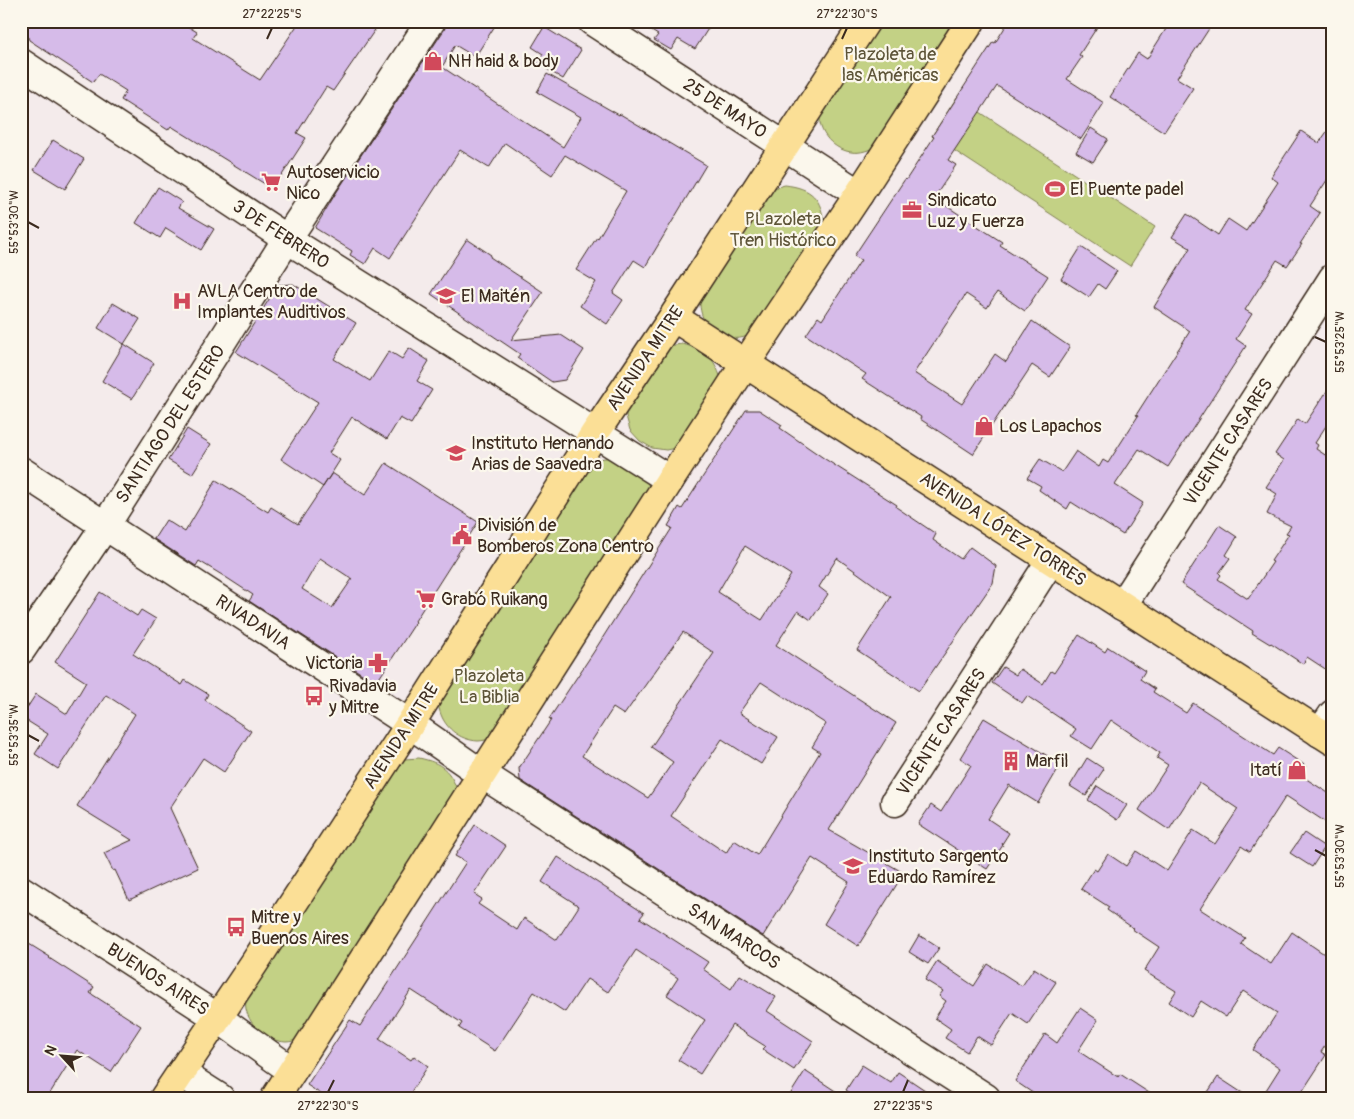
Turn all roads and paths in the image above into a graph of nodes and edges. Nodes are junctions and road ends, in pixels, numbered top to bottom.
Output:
1 (431, 21) edge
2 (592, 21) edge
3 (866, 21) edge
4 (971, 21) edge
5 (21, 63) edge
6 (784, 146) junction
7 (859, 194) junction
8 (288, 239) junction
9 (1333, 278) edge
10 (674, 317) junction
11 (746, 363) junction
12 (595, 433) junction
13 (21, 471) edge
14 (670, 480) junction
15 (105, 526) junction
16 (1051, 560) junction
17 (1122, 606) junction
18 (21, 650) edge
19 (410, 724) junction
20 (1329, 729) edge
21 (482, 774) junction
22 (896, 802) dead end
23 (21, 890) edge
24 (218, 1018) junction
25 (292, 1071) junction
26 (181, 1073) junction
27 (164, 1098) edge
28 (220, 1098) edge
29 (275, 1098) edge
30 (986, 1098) edge

1 - 8 street, SANTIAGO DEL ESTERO
2 - 6 street, 25 DE MAYO
3 - 6 main road, AVENIDA MITRE
4 - 7 main road
5 - 8 street, 3 DE FEBRERO
6 - 7 street, 25 DE MAYO
6 - 10 main road, AVENIDA MITRE
7 - 11 main road
8 - 12 street, 3 DE FEBRERO
8 - 15 street, SANTIAGO DEL ESTERO
9 - 17 street, VICENTE CASARES
10 - 11 main road, AVENIDA LÓPEZ TORRES
10 - 12 main road, AVENIDA MITRE
11 - 14 main road
11 - 16 main road, AVENIDA LÓPEZ TORRES
12 - 14 street, 3 DE FEBRERO
12 - 19 main road, AVENIDA MITRE
13 - 15 street, RIVADAVIA
14 - 21 main road
15 - 18 street, SANTIAGO DEL ESTERO
15 - 19 street, RIVADAVIA
16 - 17 main road, AVENIDA LÓPEZ TORRES
16 - 22 street, VICENTE CASARES
17 - 20 main road, AVENIDA LÓPEZ TORRES
19 - 21 street, RIVADAVIA
19 - 24 main road, AVENIDA MITRE
21 - 25 main road
21 - 30 street, SAN MARCOS
23 - 24 street, BUENOS AIRES
24 - 25 street, BUENOS AIRES
24 - 26 main road, AVENIDA MITRE
25 - 29 main road
26 - 27 main road, AVENIDA MITRE
26 - 28 street

